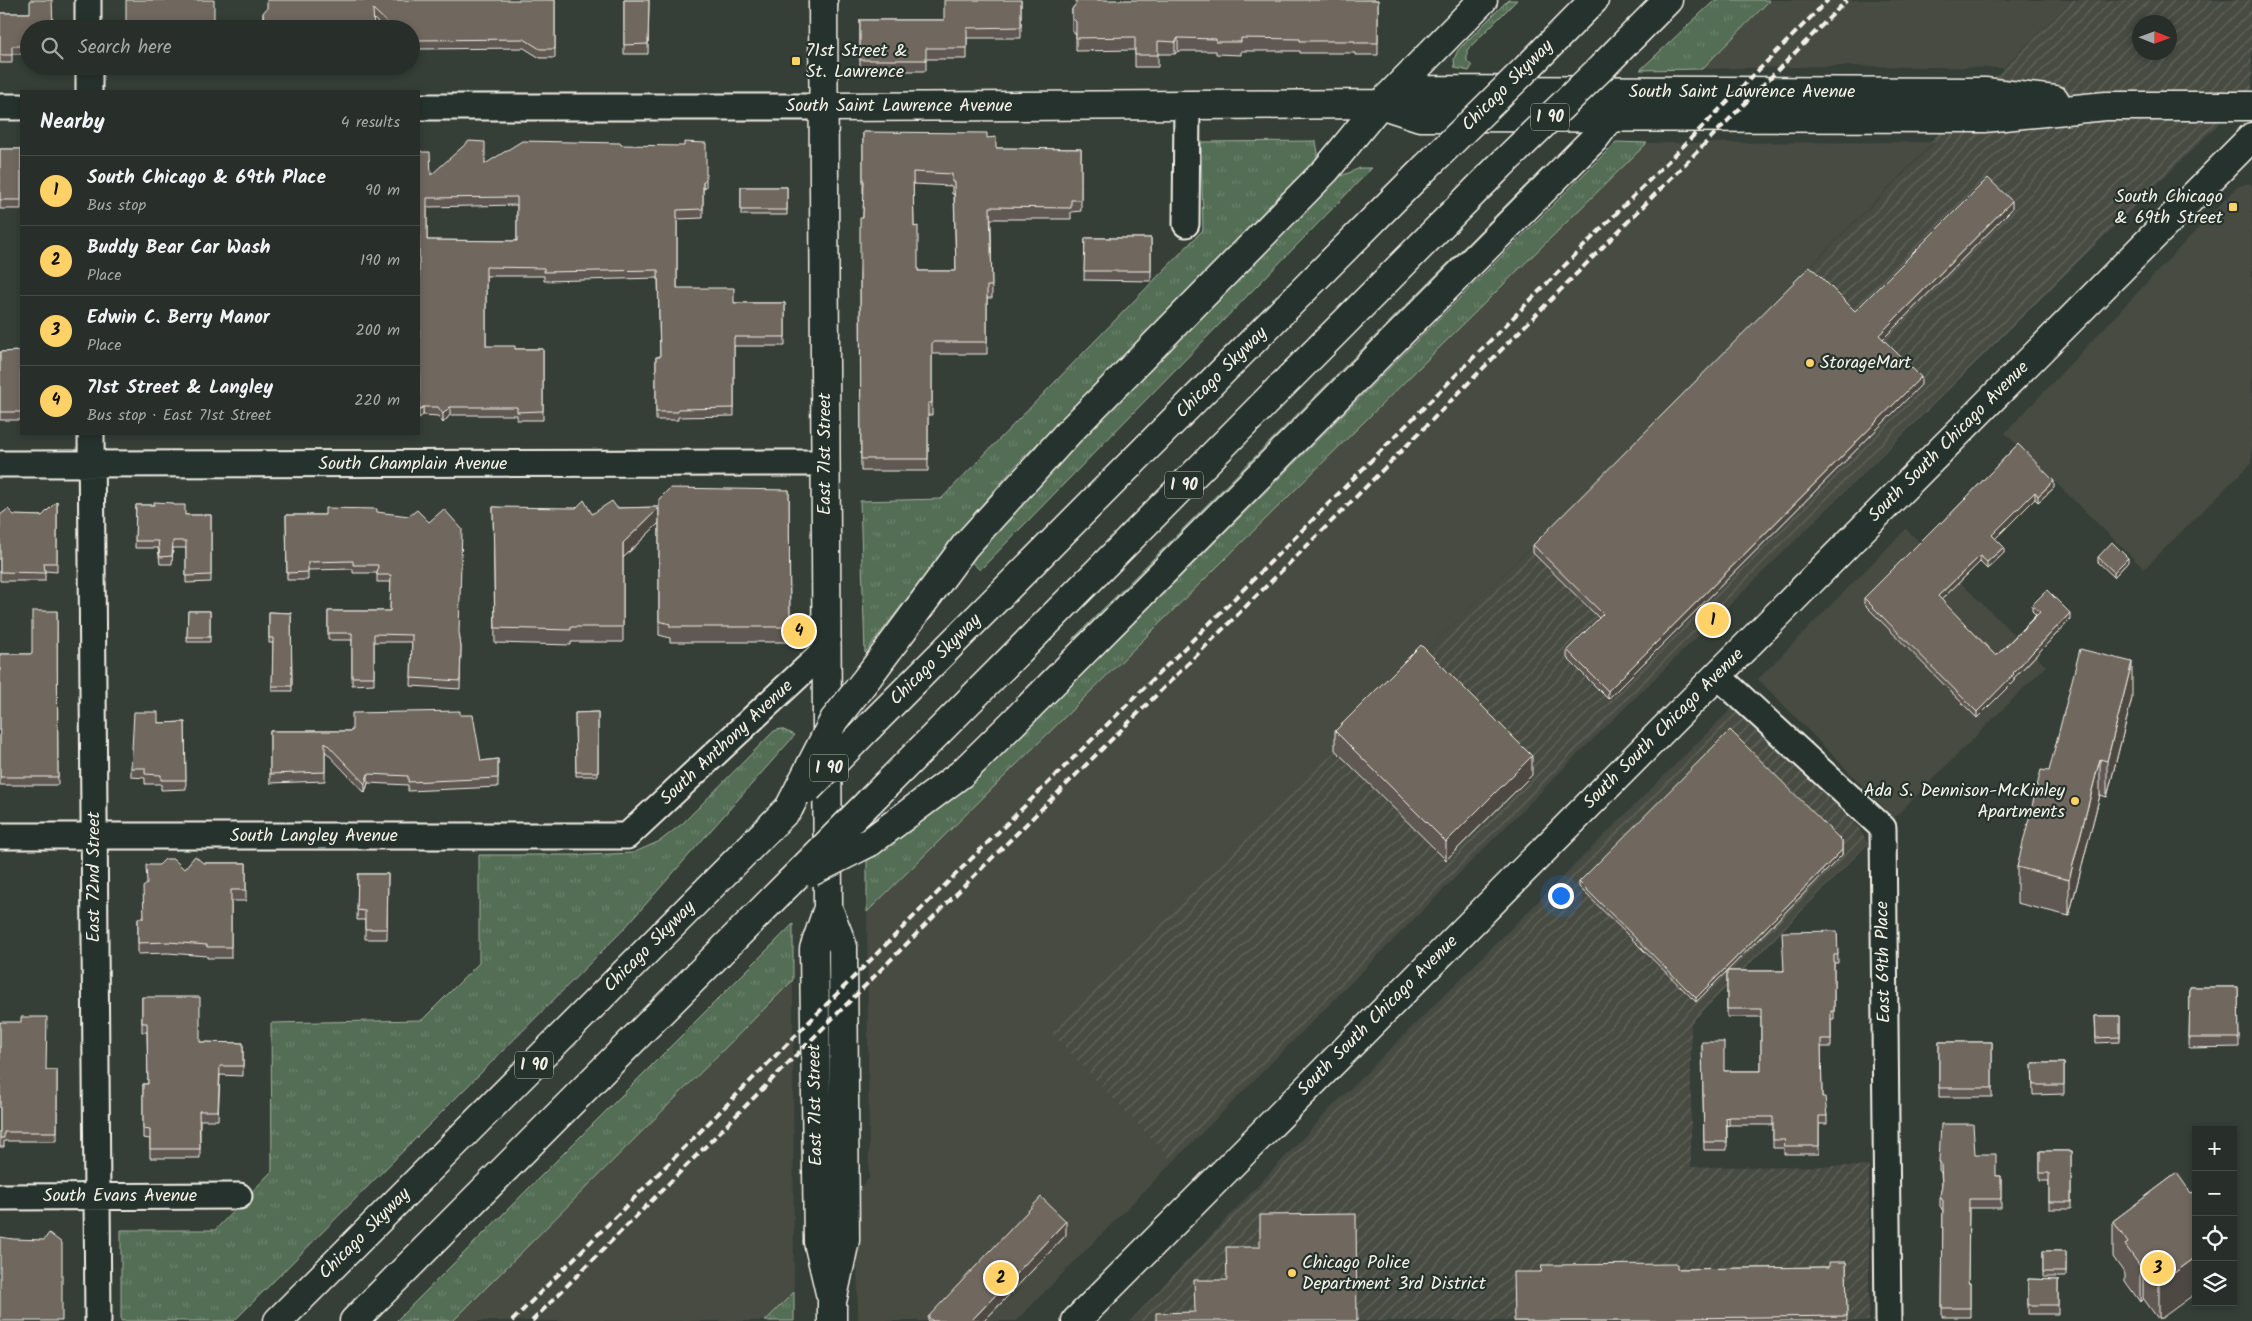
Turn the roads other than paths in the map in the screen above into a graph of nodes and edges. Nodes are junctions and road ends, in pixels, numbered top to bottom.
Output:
1 (88, 0) edge
2 (823, 0) edge
3 (1483, 0) edge
4 (1594, 0) edge
5 (1668, 0) edge
6 (88, 20) edge
7 (88, 75) edge
8 (89, 90) edge
9 (1380, 104) junction
10 (1187, 105) junction
11 (1611, 105) junction
12 (2252, 106) edge
13 (0, 107) edge
14 (20, 107) edge
15 (420, 107) edge
16 (824, 107) junction
17 (2252, 137) edge
18 (1186, 224) dead end
19 (92, 435) edge
20 (825, 463) junction
21 (0, 464) edge
22 (91, 464) junction
23 (826, 650) junction
24 (1717, 675) junction
25 (789, 808) junction
26 (0, 836) edge
27 (94, 836) junction
28 (627, 836) joint
29 (790, 883) junction
30 (97, 1196) junction
31 (239, 1196) dead end
32 (0, 1197) edge
33 (832, 1311) edge
34 (98, 1321) edge
35 (278, 1321) edge
36 (354, 1321) edge
37 (1076, 1321) edge
38 (1888, 1321) edge

1 - 6 street
2 - 16 main road, East 71st Street
3 - 9 main road
4 - 25 main road, Chicago Skyway / I 90, bridge
5 - 29 main road, I 90, bridge
7 - 8 street
9 - 10 main road, South Saint Lawrence Avenue
9 - 11 main road, South Saint Lawrence Avenue
9 - 25 main road, bridge
10 - 16 main road, South Saint Lawrence Avenue
10 - 18 street
11 - 12 main road, South Saint Lawrence Avenue
11 - 29 main road, bridge
13 - 14 street
15 - 16 street, South Saint Lawrence Avenue
16 - 20 main road, East 71st Street
17 - 24 main road, South South Chicago Avenue
19 - 22 street, East 72nd Street
20 - 22 street, South Champlain Avenue
20 - 23 main road, East 71st Street
21 - 22 street, South Champlain Avenue
22 - 27 street, East 72nd Street
23 - 28 street, South Anthony Avenue
23 - 33 main road, East 71st Street
24 - 37 main road, South South Chicago Avenue
24 - 38 street, East 69th Place
25 - 35 main road, Chicago Skyway / I 90
26 - 27 street, South Langley Avenue
27 - 28 street, South Langley Avenue
27 - 30 street, East 72nd Street
29 - 36 main road, I 90
30 - 31 street, South Evans Avenue
30 - 32 street, South Evans Avenue
30 - 34 street, East 72nd Street

